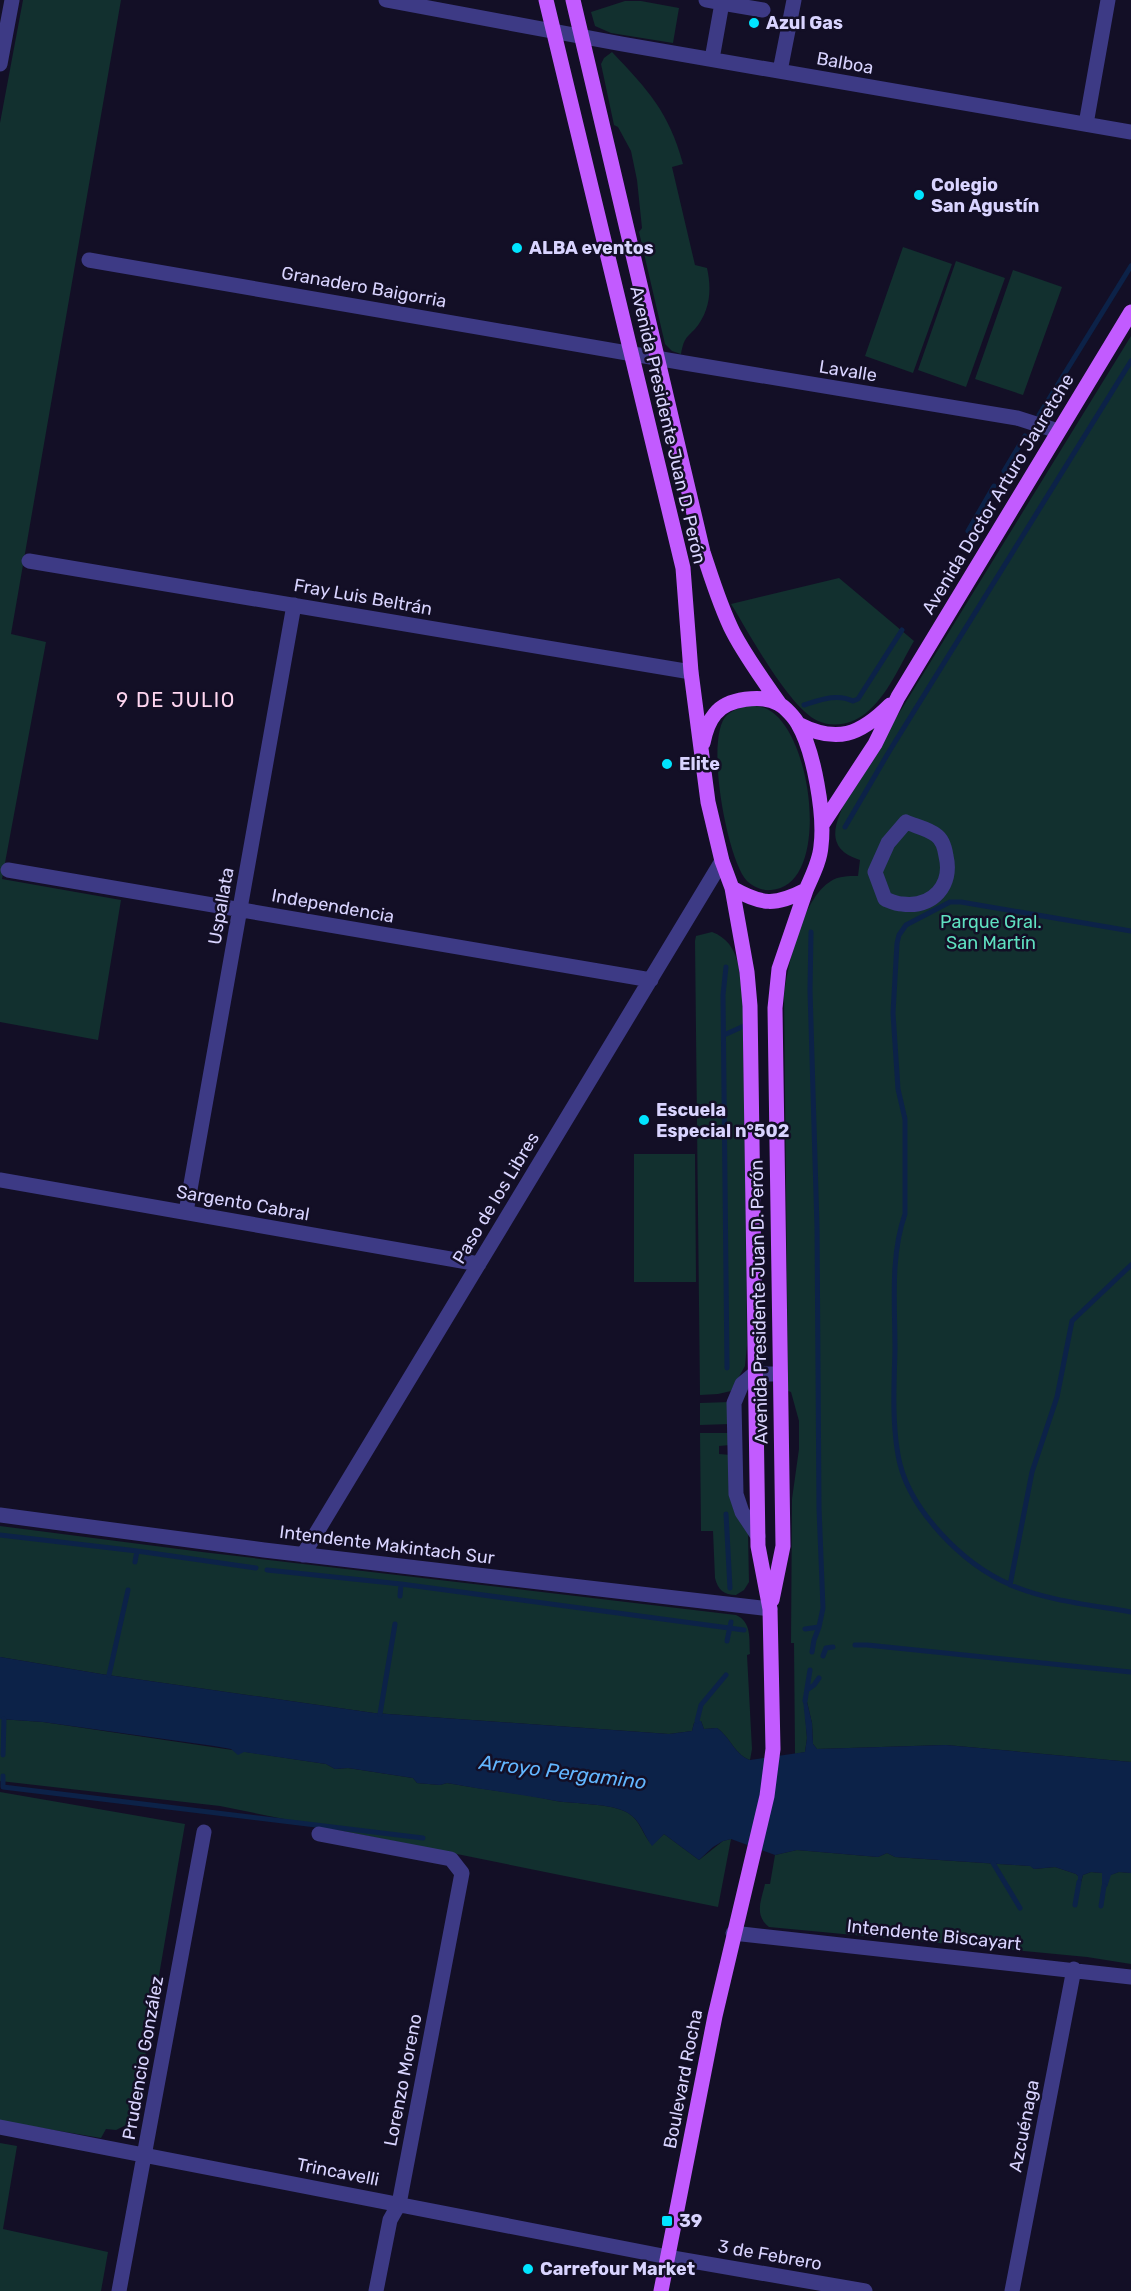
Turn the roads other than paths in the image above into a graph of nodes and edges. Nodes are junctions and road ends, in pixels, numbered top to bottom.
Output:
1 (12, 0) edge
2 (386, 0) edge
3 (546, 0) edge
4 (706, 0) edge
5 (794, 0) edge
6 (1108, 0) edge
7 (576, 1) edge
8 (722, 3) junction
9 (763, 10) dead end
10 (553, 30) junction
11 (581, 35) junction
12 (712, 59) junction
13 (0, 64) edge
14 (780, 71) junction
15 (1086, 124) junction
16 (1131, 132) edge
17 (89, 260) dead end
18 (1131, 312) edge
19 (631, 353) junction
20 (659, 358) junction
21 (1058, 431) junction
22 (29, 561) dead end
23 (294, 605) junction
24 (691, 672) junction
25 (898, 697) junction
26 (779, 703) junction
27 (798, 724) junction
28 (702, 758) junction
29 (822, 825) junction
30 (722, 861) junction
31 (8, 870) dead end
32 (732, 888) junction
33 (806, 890) junction
34 (885, 899) joint
35 (240, 910) junction
36 (651, 980) junction
37 (0, 1180) edge
38 (186, 1212) junction
39 (479, 1264) junction
40 (754, 1374) junction
41 (780, 1374) junction
42 (0, 1515) edge
43 (759, 1536) junction
44 (303, 1555) junction
45 (770, 1609) junction
46 (204, 1832) dead end
47 (319, 1834) dead end
48 (748, 1876) joint
49 (733, 1933) junction
50 (1074, 1969) junction
51 (1131, 1977) edge
52 (0, 2127) edge
53 (146, 2155) junction
54 (399, 2204) junction
55 (668, 2257) junction
56 (119, 2291) edge
57 (376, 2291) edge
58 (661, 2291) edge
59 (865, 2291) edge
60 (1012, 2291) edge

1 - 13 street
2 - 10 street, Balboa
3 - 10 main road, Avenida Presidente Juan D. Perón
4 - 8 street
5 - 14 street
6 - 15 street
7 - 11 main road, Avenida Presidente Juan D. Perón
8 - 9 street
8 - 12 street
10 - 11 street, Balboa
10 - 19 main road, Avenida Presidente Juan D. Perón
11 - 12 street, Balboa
11 - 20 main road, Avenida Presidente Juan D. Perón
12 - 14 street, Balboa
14 - 15 street, Balboa
15 - 16 street, Balboa
17 - 19 street, Granadero Baigorria
18 - 21 main road, Avenida Doctor Arturo Jauretche
19 - 20 street, Lavalle
19 - 24 main road, Avenida Presidente Juan D. Perón
20 - 21 street, Lavalle
20 - 26 main road, Avenida Presidente Juan D. Perón
21 - 25 main road, Avenida Doctor Arturo Jauretche
22 - 23 street, Fray Luis Beltrán
23 - 24 street, Fray Luis Beltrán
23 - 35 street, Uspallata
24 - 28 main road, Avenida Presidente Juan D. Perón
25 - 27 main road, Avenida Doctor Arturo Jauretche
25 - 29 main road, Avenida Doctor Arturo Jauretche
26 - 27 main road, Avenida Presidente Juan D. Perón
26 - 28 main road, Avenida Presidente Juan D. Perón
27 - 29 main road, Avenida Presidente Juan D. Perón
28 - 30 main road, Avenida Presidente Juan D. Perón
29 - 33 main road, Avenida Presidente Juan D. Perón
30 - 32 main road, Avenida Presidente Juan D. Perón
30 - 36 street, Paso de los Libres
31 - 35 street, Independencia
32 - 33 main road
32 - 40 main road, Avenida Presidente Juan D. Perón
33 - 41 main road, Avenida Presidente Juan D. Perón
34 - 34 street
35 - 36 street, Independencia
35 - 38 street, Uspallata
36 - 39 street, Paso de los Libres
37 - 38 street, Sargento Cabral
38 - 39 street, Sargento Cabral
39 - 44 street, Paso de los Libres
40 - 41 street
40 - 43 main road, Avenida Presidente Juan D. Perón
40 - 43 street
41 - 45 main road, Avenida Presidente Juan D. Perón
42 - 44 street, Intendente Makintach Sur
43 - 45 main road, Avenida Presidente Juan D. Perón
44 - 45 street, Intendente Makintach Sur
45 - 48 main road, Avenida Presidente Juan D. Perón
46 - 53 street, Prudencio González
47 - 54 street, Lorenzo Moreno
48 - 49 main road, Boulevard Rocha
49 - 50 street, Intendente Biscayart
49 - 55 main road, Boulevard Rocha
50 - 51 street, Intendente Biscayart
50 - 60 street, Azcuénaga
52 - 53 street, Trincavelli
53 - 54 street, Trincavelli
53 - 56 street, Prudencio González
54 - 55 street, Trincavelli
54 - 57 street, Lorenzo Moreno
55 - 58 main road, Boulevard Rocha
55 - 59 street, 3 de Febrero

